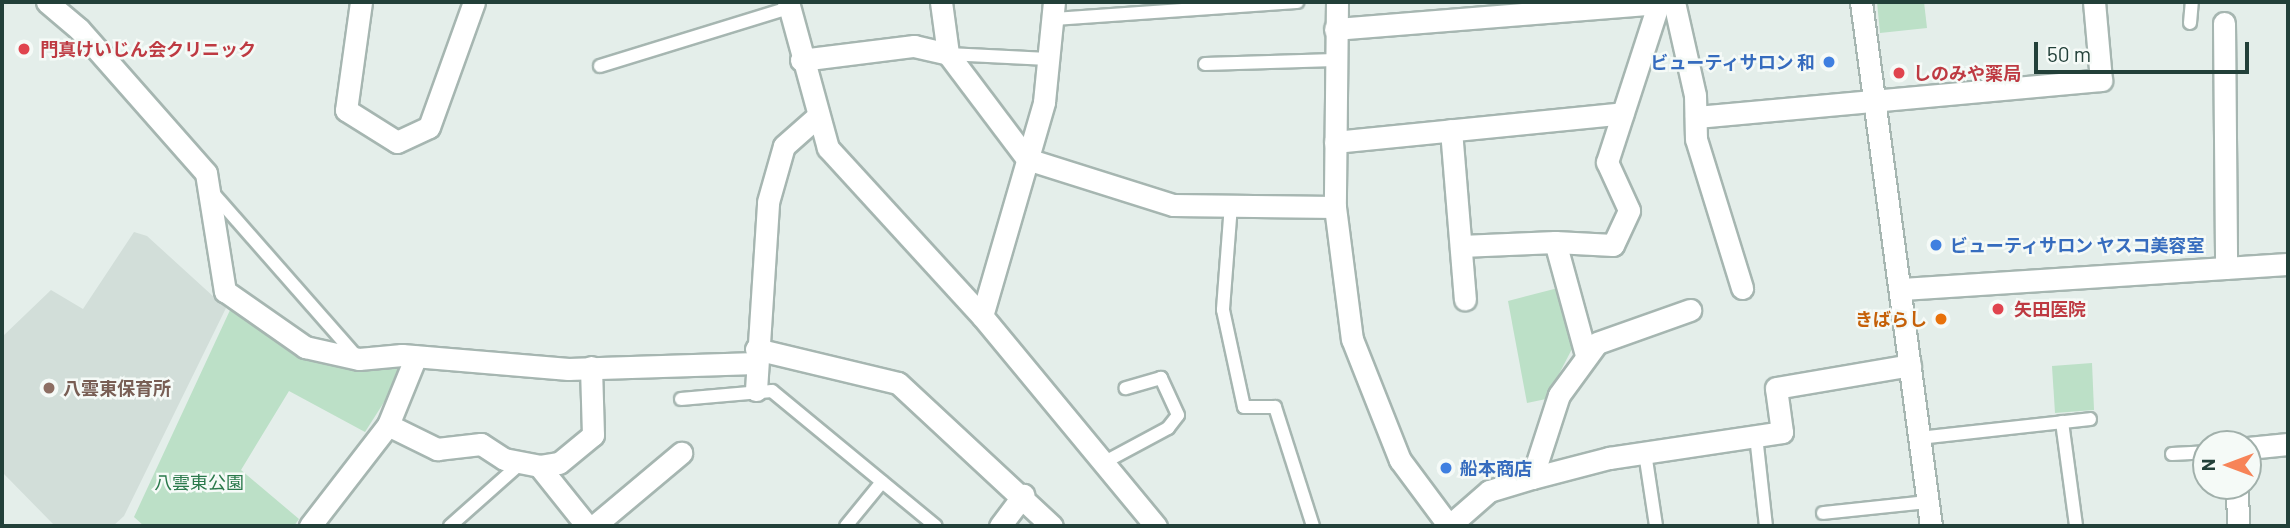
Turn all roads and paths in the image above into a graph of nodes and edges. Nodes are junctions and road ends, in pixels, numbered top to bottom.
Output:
1 (47, 2) edge
2 (362, 2) edge
3 (474, 2) edge
4 (941, 2) edge
5 (1297, 2) edge
6 (1337, 2) edge
7 (1658, 2) edge
8 (1674, 2) edge
9 (1861, 2) edge
10 (2094, 2) edge
11 (2192, 2) edge
12 (788, 5) edge
13 (1054, 10) edge
14 (2190, 23) dead end
15 (2224, 23) dead end
16 (1335, 29) junction
17 (948, 54) junction
18 (1048, 59) junction
19 (801, 60) junction
20 (1335, 60) junction
21 (1205, 64) dead end
22 (600, 65) dead end
23 (1875, 104) junction
24 (1623, 113) junction
25 (818, 116) junction
26 (1696, 117) junction
27 (1451, 130) junction
28 (1335, 142) junction
29 (1027, 159) junction
30 (207, 186) junction
31 (1231, 205) junction
32 (1335, 207) junction
33 (1555, 242) junction
34 (1461, 246) junction
35 (2288, 264) edge
36 (2226, 268) junction
37 (1742, 288) dead end
38 (1901, 289) junction
39 (1465, 299) dead end
40 (1690, 310) dead end
41 (982, 316) junction
42 (1586, 355) junction
43 (416, 356) junction
44 (756, 356) junction
45 (359, 359) junction
46 (1910, 365) junction
47 (591, 367) junction
48 (1125, 388) dead end
49 (756, 390) junction
50 (681, 399) dead end
51 (2090, 419) dead end
52 (2062, 422) junction
53 (388, 425) junction
54 (1756, 436) junction
55 (1919, 438) junction
56 (2288, 444) edge
57 (2262, 447) edge
58 (681, 453) dead end
59 (1644, 453) junction
60 (2192, 453) edge
61 (2172, 454) dead end
62 (1103, 463) junction
63 (531, 464) junction
64 (1532, 478) junction
65 (882, 482) junction
66 (1023, 495) junction
67 (2237, 500) edge
68 (1928, 502) junction
69 (1824, 513) dead end
70 (315, 525) edge
71 (450, 526) edge
72 (587, 526) edge
73 (594, 526) edge
74 (846, 526) edge
75 (936, 526) edge
76 (1000, 526) edge
77 (1052, 526) edge
78 (1156, 526) edge
79 (1312, 526) edge
80 (1448, 526) edge
81 (1656, 526) edge
82 (1766, 526) edge
83 (1931, 526) edge
84 (2076, 526) edge
85 (2238, 526) edge

1 - 30 street
2 - 3 street
4 - 17 street
5 - 13 lane
6 - 16 street
7 - 16 street
7 - 24 street
8 - 26 street
9 - 23 street
10 - 23 street
11 - 14 lane
12 - 19 street
12 - 22 lane
13 - 18 street
15 - 36 street
16 - 20 street
17 - 18 lane
17 - 19 street
17 - 29 street
18 - 29 street
19 - 25 street
20 - 21 lane
20 - 28 street
23 - 26 street
23 - 38 street
24 - 27 street
24 - 33 street
25 - 41 street
25 - 44 street
26 - 37 street
27 - 28 street
27 - 34 street
28 - 32 street
29 - 31 street
29 - 41 street
30 - 45 lane
30 - 45 street
31 - 32 street
31 - 79 lane
32 - 80 street
33 - 34 street
33 - 42 street
34 - 39 street
35 - 36 street
36 - 38 street
38 - 46 street
40 - 42 street
41 - 62 street
42 - 64 street
43 - 45 street
43 - 47 street
43 - 53 street
44 - 47 street
44 - 49 street
44 - 66 street
46 - 54 street
46 - 55 street
47 - 63 street
48 - 62 lane
49 - 50 lane
49 - 65 lane
51 - 52 lane
52 - 55 lane
52 - 84 lane
53 - 63 street
53 - 70 street
54 - 59 street
54 - 82 lane
55 - 68 street
56 - 57 street
58 - 73 street
59 - 64 street
59 - 81 lane
60 - 61 lane
62 - 78 street
63 - 71 lane
63 - 72 street
64 - 80 street
65 - 74 lane
65 - 75 lane
66 - 76 street
66 - 77 street
67 - 85 street
68 - 69 lane
68 - 83 street

